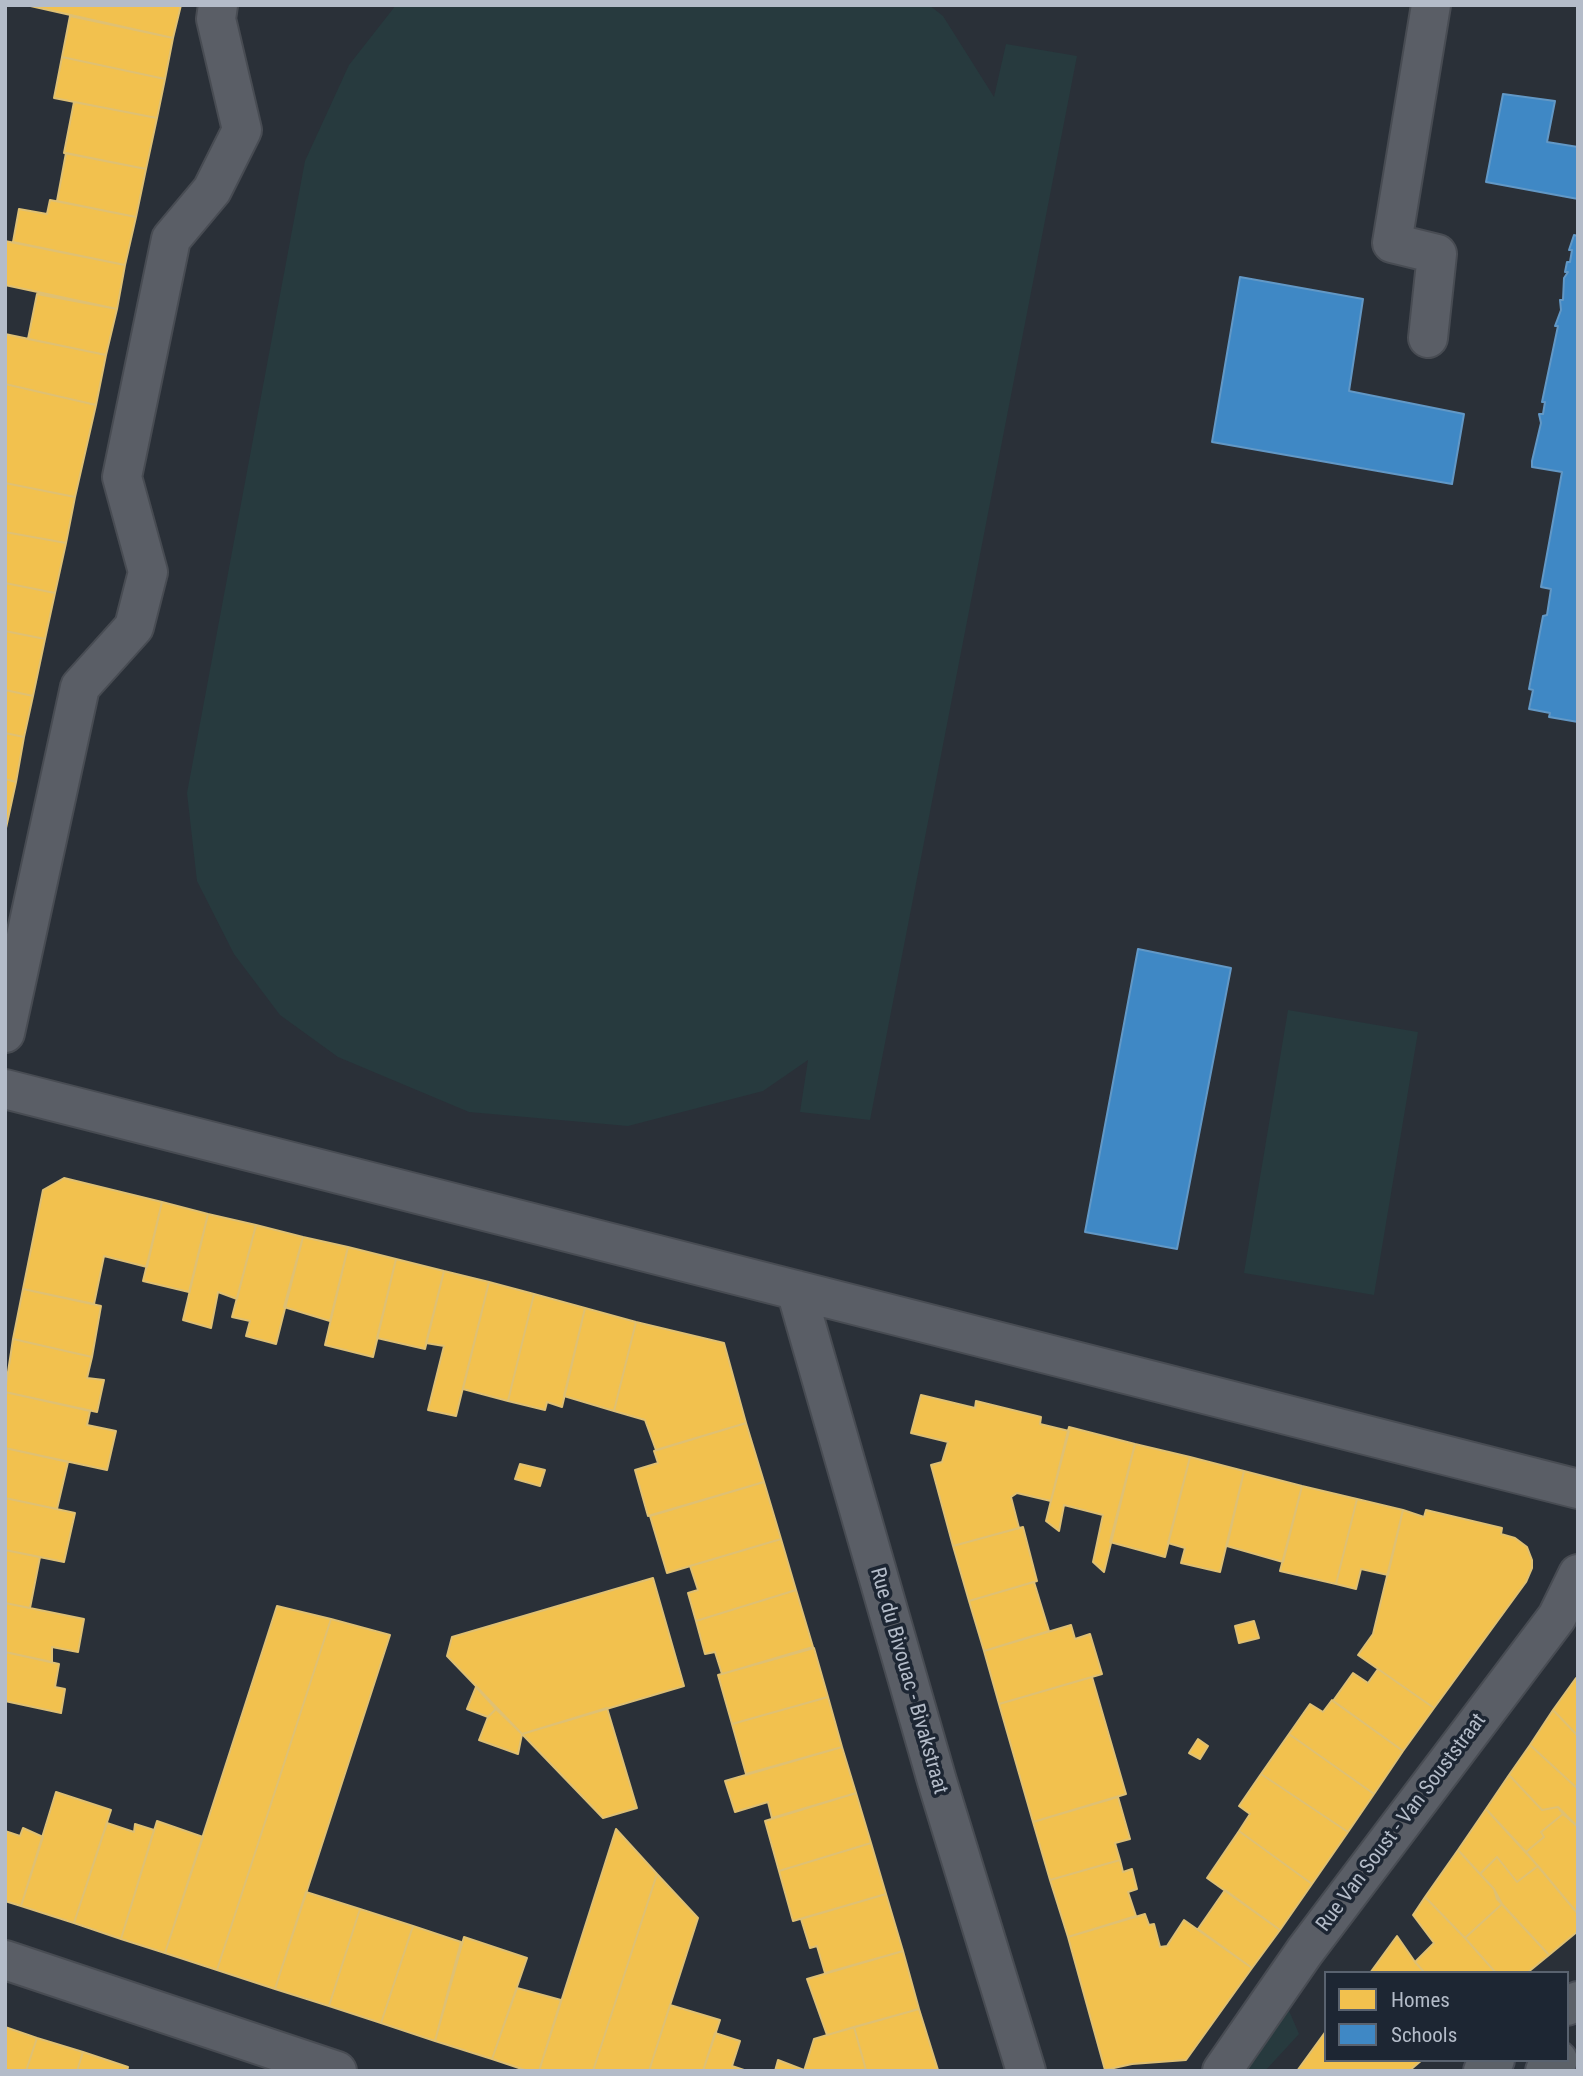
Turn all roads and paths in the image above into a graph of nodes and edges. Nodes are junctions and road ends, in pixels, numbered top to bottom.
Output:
1 (218, 5) edge
2 (1431, 5) edge
3 (1428, 338) dead end
4 (5, 1033) edge
5 (5, 1089) edge
6 (796, 1290) junction
7 (1578, 1489) edge
8 (1578, 1574) edge
9 (5, 1960) edge
10 (337, 2071) edge
11 (1026, 2071) edge
12 (1222, 2071) edge

1 - 4 street
2 - 3 street
5 - 6 street
6 - 7 street
6 - 11 street, Rue du Bivouac - Bivakstraat
8 - 12 street, Rue Van Soust - Van Souststraat
9 - 10 street

